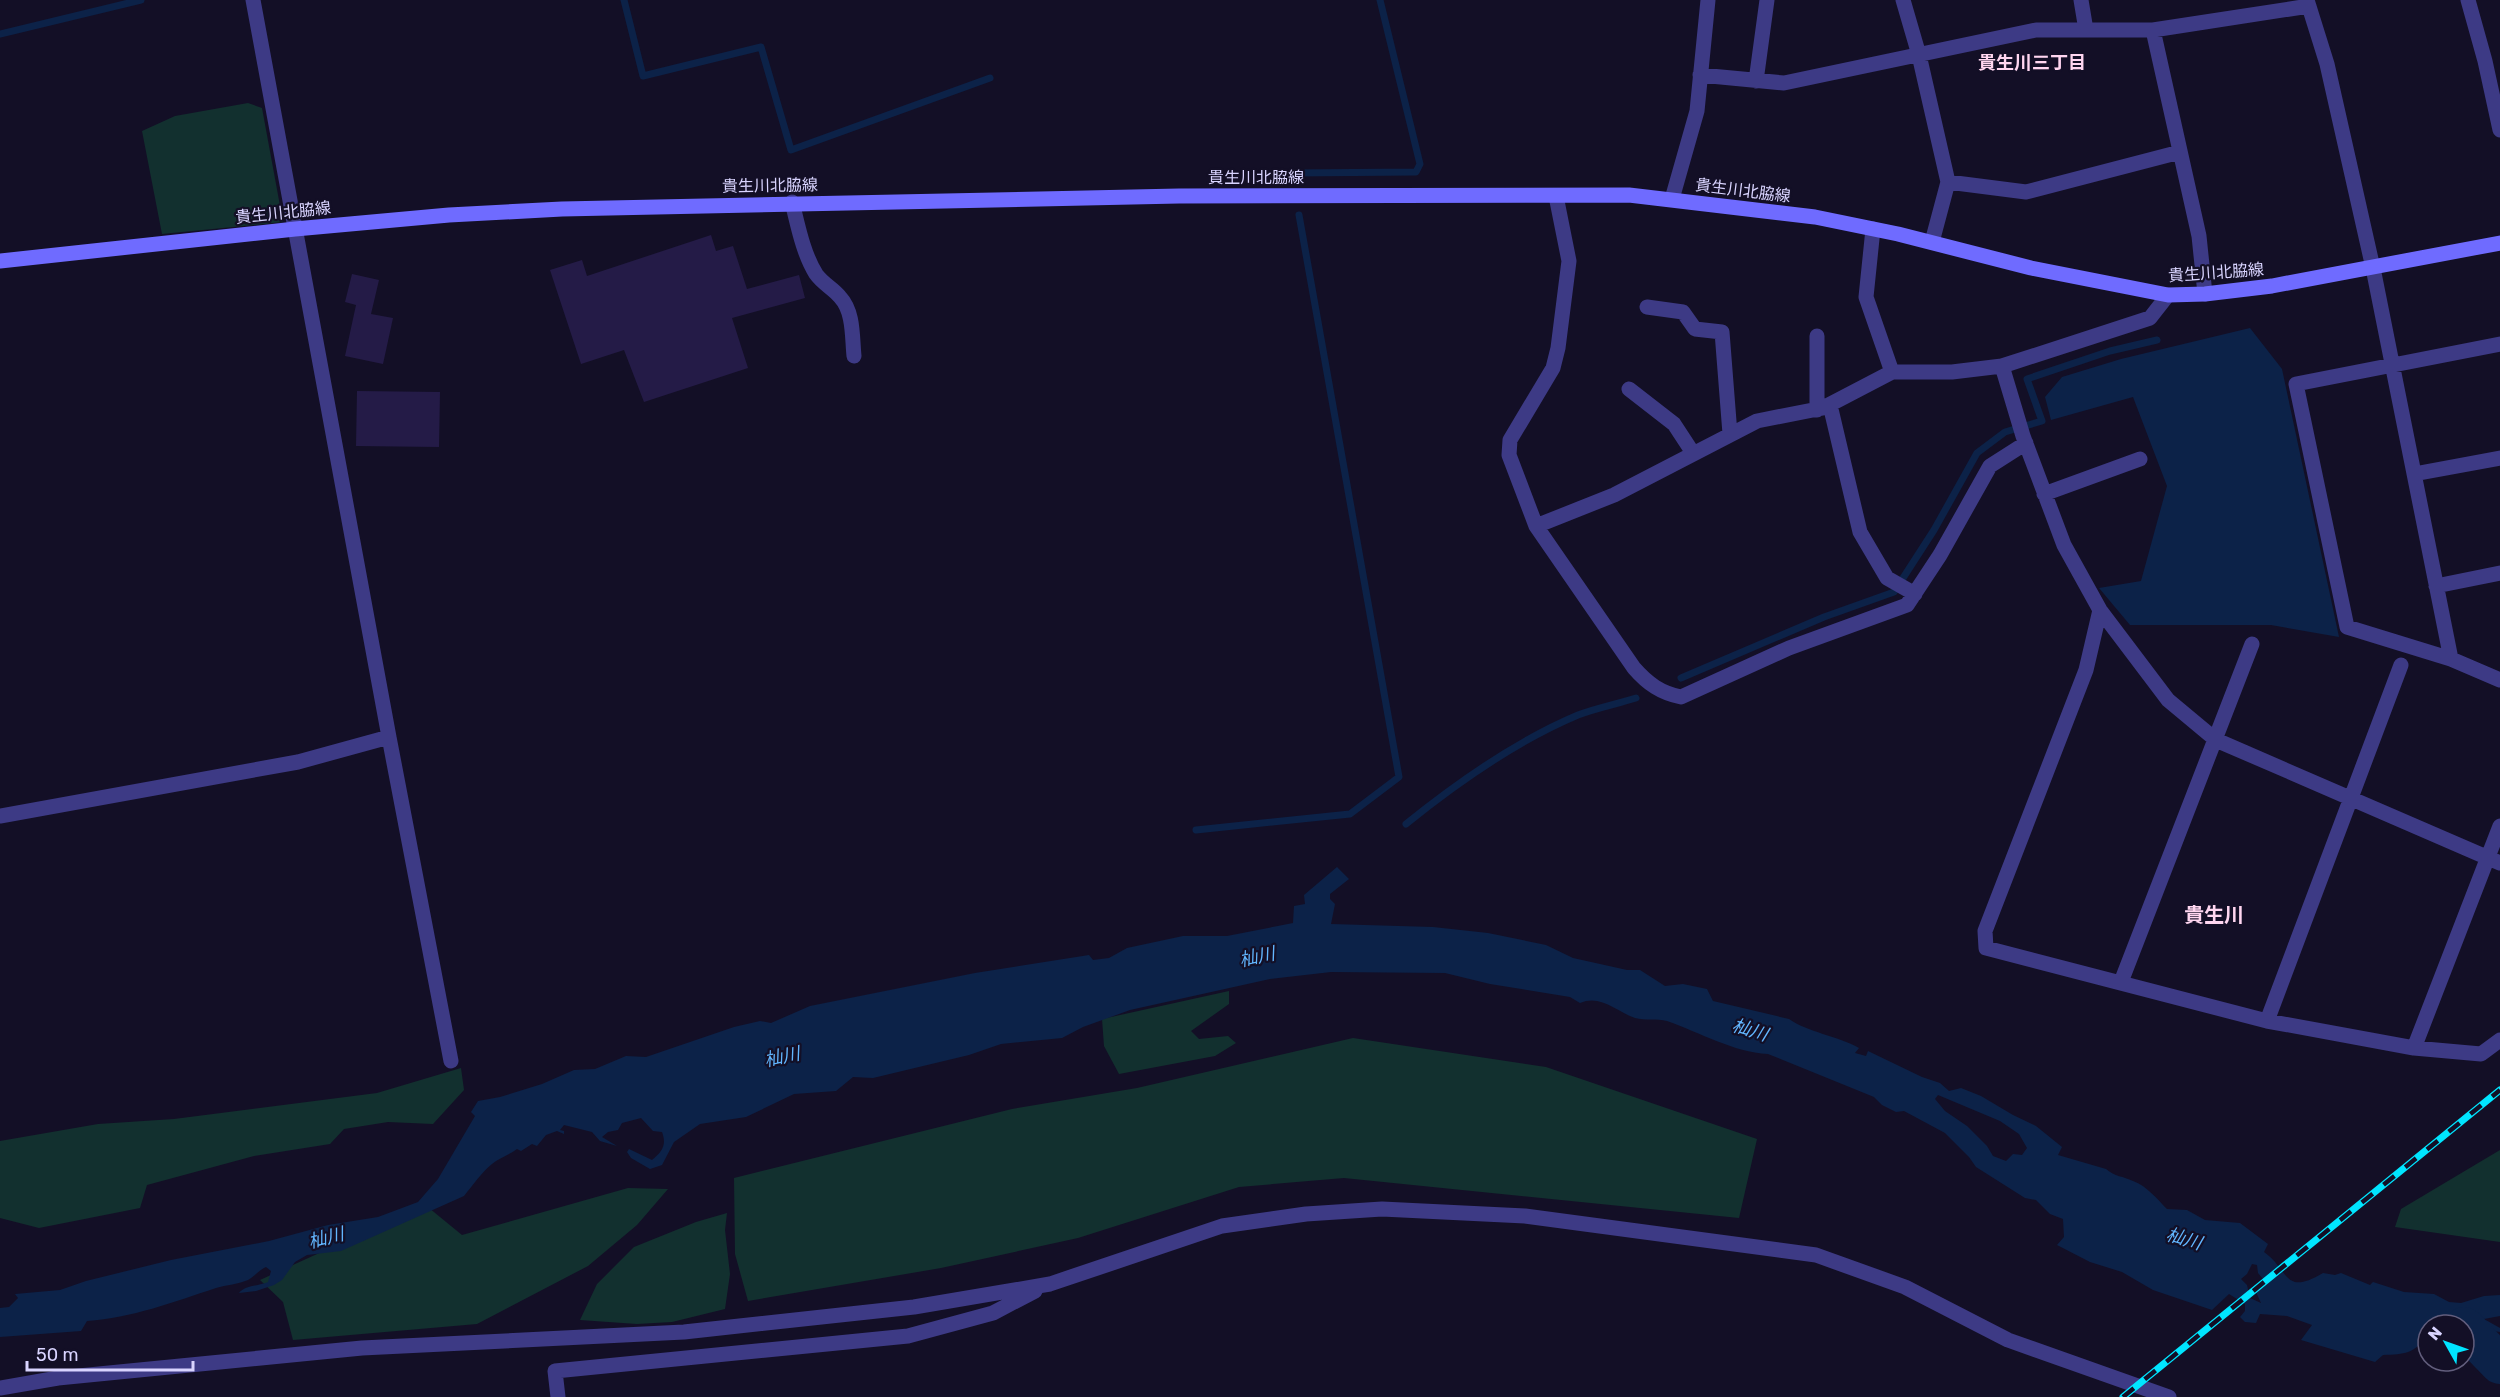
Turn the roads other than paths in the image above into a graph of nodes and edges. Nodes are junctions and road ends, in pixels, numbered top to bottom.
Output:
1 (253, 0) edge
2 (1708, 0) edge
3 (1767, 0) edge
4 (1903, 0) edge
5 (2081, 0) edge
6 (2468, 0) edge
7 (2308, 3) edge
8 (2086, 30) junction
9 (2152, 30) junction
10 (1919, 55) junction
11 (1700, 75) junction
12 (1756, 81) junction
13 (2500, 129) edge
14 (2180, 152) junction
15 (1948, 183) junction
16 (1556, 196) junction
17 (1672, 200) junction
18 (792, 202) junction
19 (295, 229) junction
20 (1873, 229) junction
21 (1932, 242) junction
22 (2500, 243) edge
23 (0, 261) edge
24 (2373, 268) junction
25 (2205, 294) junction
26 (2168, 295) junction
27 (1647, 307) dead end
28 (1816, 336) dead end
29 (2500, 344) edge
30 (854, 356) dead end
31 (2392, 365) junction
32 (2002, 366) junction
33 (1892, 372) junction
34 (1629, 389) dead end
35 (1824, 407) junction
36 (1730, 434) junction
37 (2025, 440) junction
38 (1693, 453) junction
39 (2500, 458) edge
40 (2140, 459) dead end
41 (2414, 474) junction
42 (2044, 494) junction
43 (1536, 526) junction
44 (2500, 573) edge
45 (2436, 586) junction
46 (1914, 594) junction
47 (2100, 610) junction
48 (2252, 644) dead end
49 (2451, 659) junction
50 (2401, 665) dead end
51 (2500, 680) edge
52 (388, 737) junction
53 (2216, 740) junction
54 (2351, 798) junction
55 (0, 816) edge
56 (2500, 826) edge
57 (2494, 860) edge
58 (2121, 982) junction
59 (2267, 1021) junction
60 (2500, 1040) edge
61 (2414, 1048) junction
62 (451, 1061) dead end
63 (1050, 1284) junction
64 (0, 1388) edge
65 (558, 1397) edge
66 (2169, 1397) edge

1 - 19 street
2 - 11 street
3 - 12 street
4 - 10 street
5 - 8 street
6 - 13 street
7 - 9 street
7 - 24 street
8 - 9 street
8 - 10 street
9 - 14 street
10 - 12 street
10 - 15 street
11 - 12 street
11 - 17 street
14 - 15 street
14 - 25 street
15 - 21 street
16 - 17 main road, 貴生川北脇線
16 - 18 main road, 貴生川北脇線
16 - 43 street
17 - 20 main road, 貴生川北脇線
18 - 19 main road, 貴生川北脇線
18 - 30 street
19 - 23 main road, 貴生川北脇線
19 - 52 street
20 - 21 main road, 貴生川北脇線
20 - 33 street
21 - 26 main road, 貴生川北脇線
22 - 24 main road, 貴生川北脇線
24 - 25 main road, 貴生川北脇線
24 - 31 street
25 - 26 main road, 貴生川北脇線
26 - 32 street
27 - 36 street
28 - 35 street
29 - 31 street
31 - 41 street
31 - 49 street
32 - 33 street
32 - 37 street
33 - 35 street
34 - 38 street
35 - 36 street
35 - 46 street
36 - 38 street
37 - 42 street
37 - 46 street
38 - 43 street
39 - 41 street
40 - 42 street
41 - 45 street
42 - 47 street
43 - 46 street
44 - 45 street
45 - 49 street
47 - 53 street
47 - 58 street
48 - 53 street
49 - 51 street
50 - 54 street
52 - 55 street
52 - 62 street
53 - 54 street
53 - 58 street
54 - 57 street
54 - 59 street
56 - 57 street
57 - 61 street
58 - 59 street
59 - 61 street
60 - 61 street
63 - 64 street
63 - 65 street
63 - 66 street

